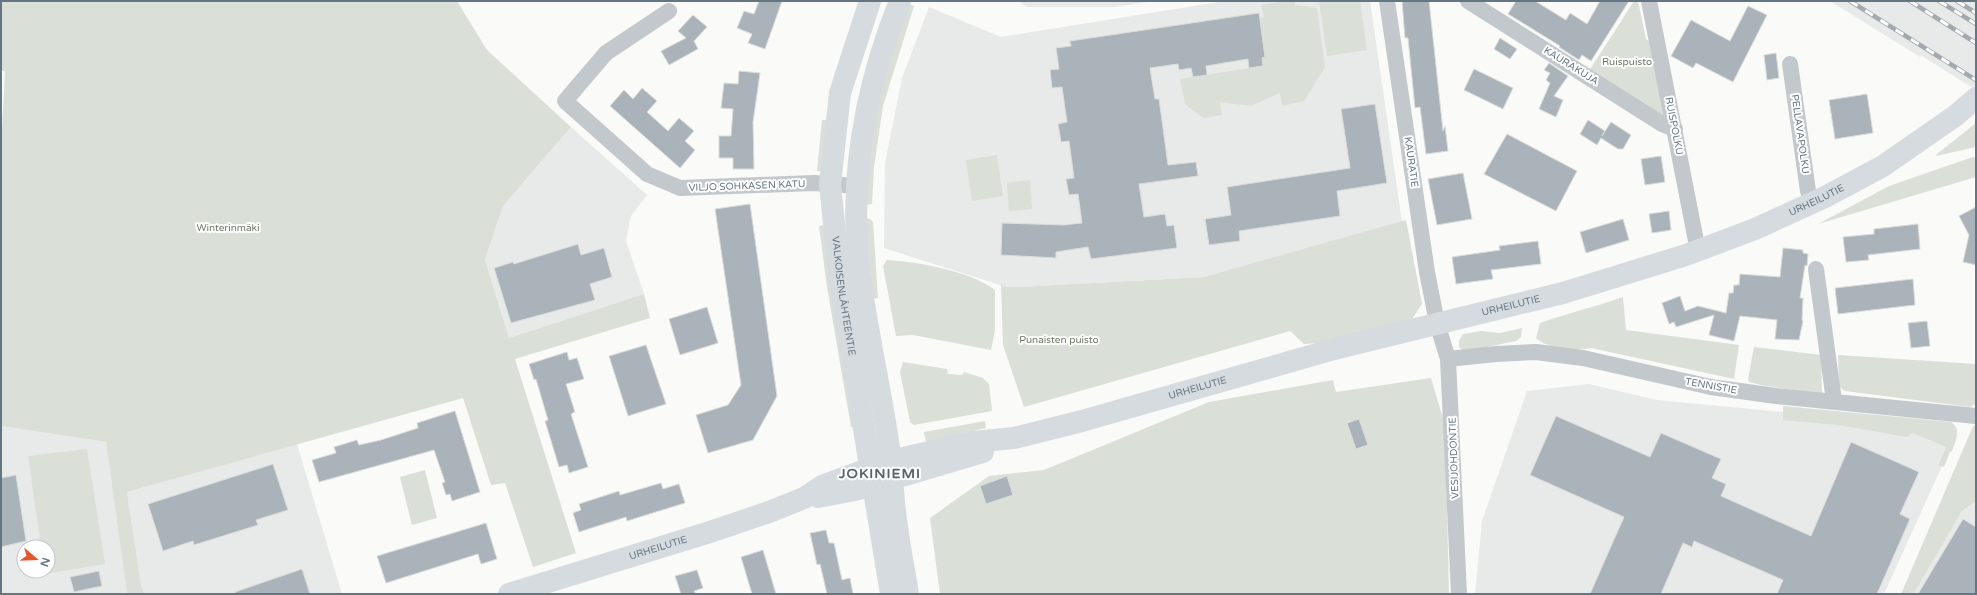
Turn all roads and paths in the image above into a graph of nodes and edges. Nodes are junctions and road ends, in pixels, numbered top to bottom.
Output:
1 (870, 1) edge
2 (900, 1) edge
3 (1388, 1) edge
4 (1468, 1) edge
5 (1649, 1) edge
6 (669, 12) dead end
7 (1790, 64) dead end
8 (1976, 98) edge
9 (1675, 129) junction
10 (830, 184) junction
11 (857, 186) junction
12 (1812, 203) junction
13 (1698, 251) junction
14 (1816, 268) dead end
15 (1437, 324) junction
16 (1448, 359) junction
17 (1834, 401) junction
18 (1976, 416) edge
19 (881, 472) junction
20 (509, 594) edge
21 (891, 594) edge
22 (908, 594) edge
23 (1459, 594) edge

1 - 10 main road, VALKOISENLÄHTEENTIE
2 - 11 main road, VALKOISENLÄHTEENTIE
3 - 15 street, KAURATIE
4 - 9 street, KAURAKUJA
5 - 9 street, RUISPOLKU
6 - 10 street, VILJO SOHKASEN KATU
7 - 12 street, PELLAVAPOLKU
8 - 12 main road, URHEILUTIE
9 - 13 street, RUISPOLKU
10 - 11 street, VILJO SOHKASEN KATU
10 - 19 main road, VALKOISENLÄHTEENTIE
11 - 19 main road, VALKOISENLÄHTEENTIE
12 - 13 main road, URHEILUTIE
13 - 15 main road, URHEILUTIE
14 - 17 street
15 - 16 street, VESIJOHDONTIE
15 - 19 main road, URHEILUTIE
16 - 17 street, TENNISTIE
16 - 23 street, VESIJOHDONTIE
17 - 18 street, TENNISTIE
19 - 20 main road, URHEILUTIE
19 - 21 main road, VALKOISENLÄHTEENTIE
19 - 22 main road, VALKOISENLÄHTEENTIE

